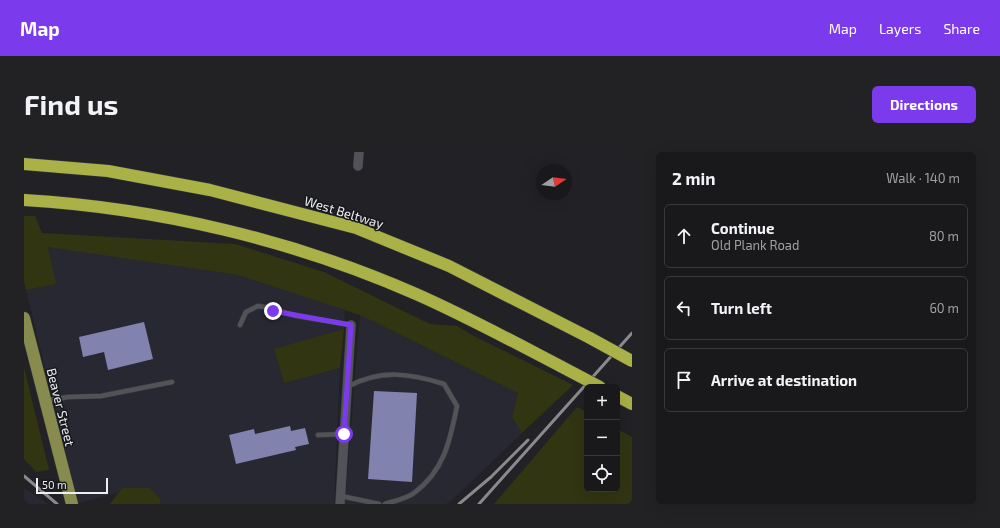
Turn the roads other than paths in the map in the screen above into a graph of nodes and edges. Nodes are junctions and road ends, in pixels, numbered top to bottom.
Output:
1 (358, 152) edge
2 (24, 164) edge
3 (358, 166) dead end
4 (24, 200) edge
5 (24, 318) edge
6 (351, 325) joint
7 (240, 326) dead end
8 (632, 361) edge
9 (172, 382) dead end
10 (594, 384) edge
11 (347, 387) junction
12 (620, 398) edge
13 (45, 401) junction
14 (632, 404) edge
15 (344, 434) junction
16 (318, 435) dead end
17 (340, 500) edge
18 (72, 504) edge
19 (379, 504) edge
20 (385, 504) edge

1 - 3 street
2 - 8 highway, West Beltway, bridge
4 - 10 highway, bridge
5 - 13 main road, Beaver Street
6 - 7 lane
6 - 11 street
9 - 13 lane
11 - 15 street
11 - 20 lane
12 - 14 highway
13 - 18 main road, Beaver Street
15 - 16 lane
15 - 17 street
17 - 19 lane

